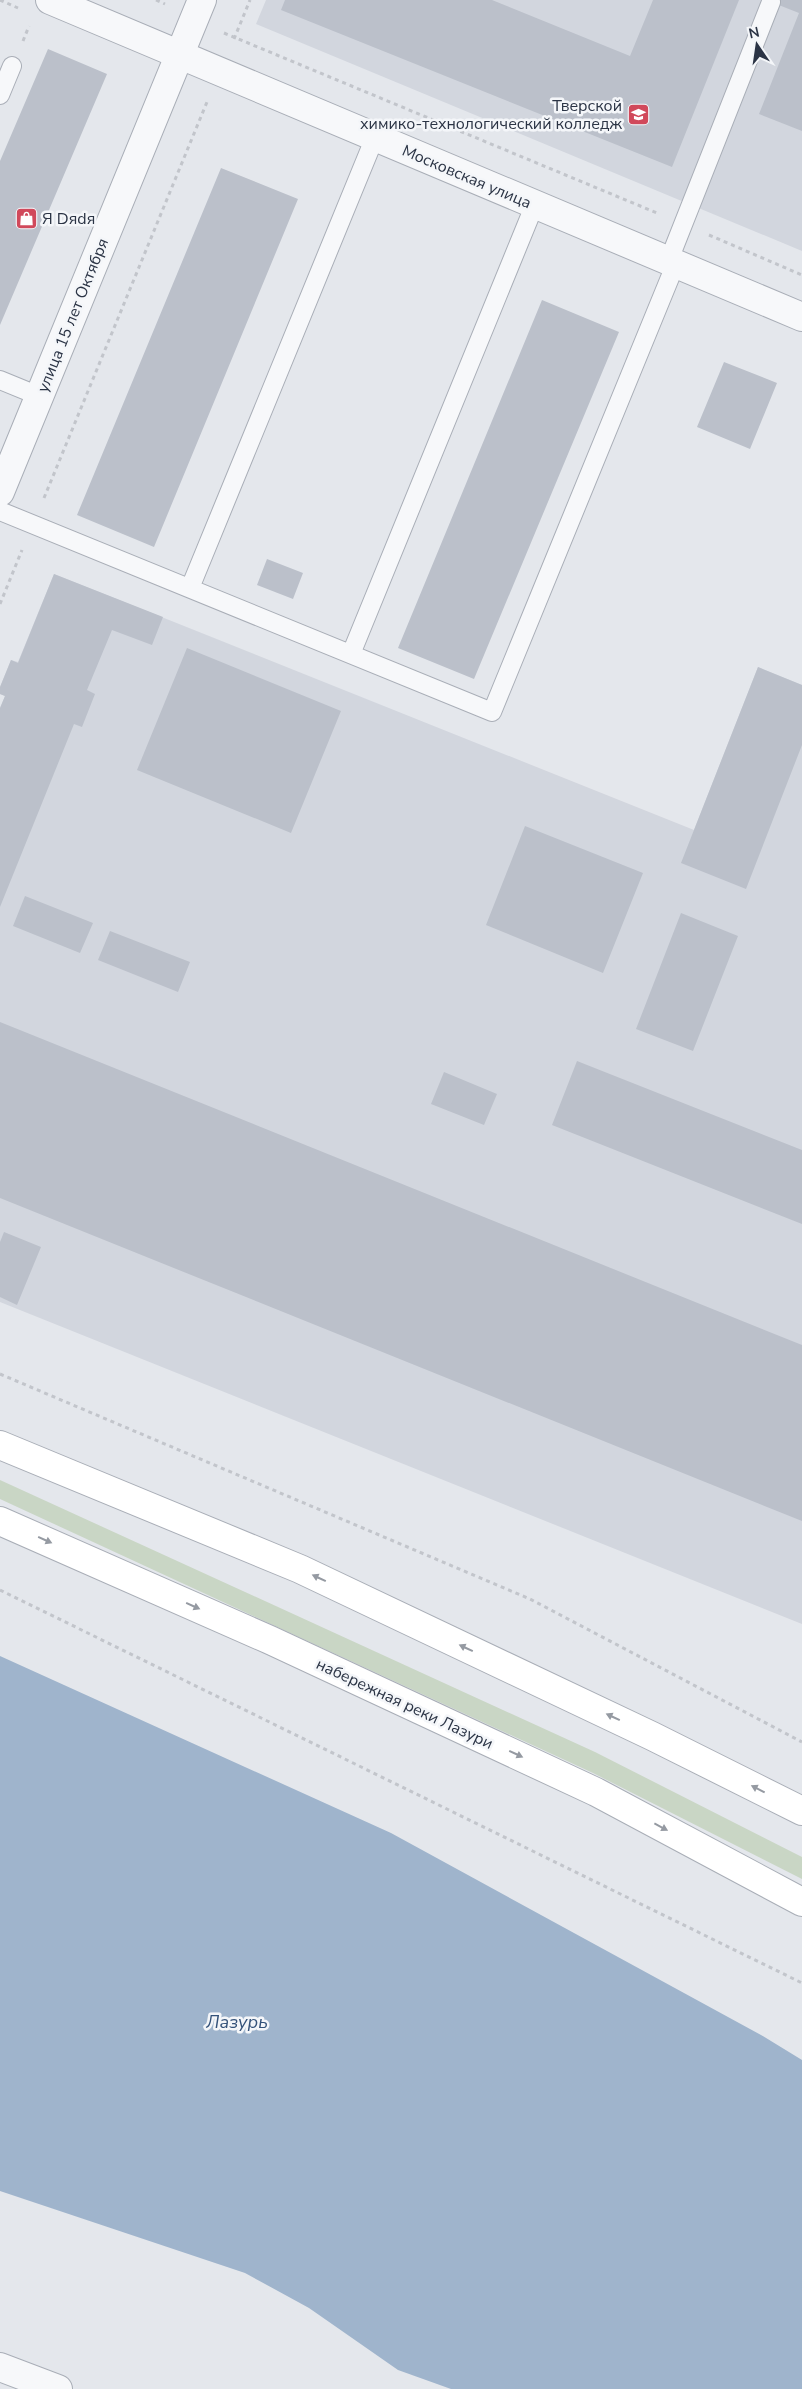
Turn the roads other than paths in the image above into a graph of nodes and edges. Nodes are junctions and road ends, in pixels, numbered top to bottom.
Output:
1 (50, 0) edge
2 (771, 2) dead end
3 (198, 9) edge
4 (180, 55) junction
5 (12, 66) dead end
6 (0, 95) edge
7 (375, 137) junction
8 (535, 204) junction
9 (672, 262) junction
10 (802, 316) edge
11 (0, 380) edge
12 (39, 396) junction
13 (0, 492) edge
14 (0, 511) edge
15 (190, 588) junction
16 (351, 654) junction
17 (0, 1445) edge
18 (0, 1521) edge
19 (802, 1811) edge
20 (802, 1902) edge
21 (0, 2367) edge
22 (58, 2389) edge

1 - 4 street, Московская улица
2 - 9 lane
3 - 4 street, улица 15 лет Октября
4 - 7 street, Московская улица
4 - 12 street, улица 15 лет Октября
5 - 6 lane
7 - 8 street, Московская улица
7 - 15 lane
8 - 9 street, Московская улица
8 - 16 lane
9 - 10 street, Московская улица
9 - 16 lane
11 - 12 lane
12 - 13 street, улица 15 лет Октября
14 - 15 lane
15 - 16 lane
19 -> 17 main road
18 -> 20 main road, набережная реки Лазури
21 - 22 street

